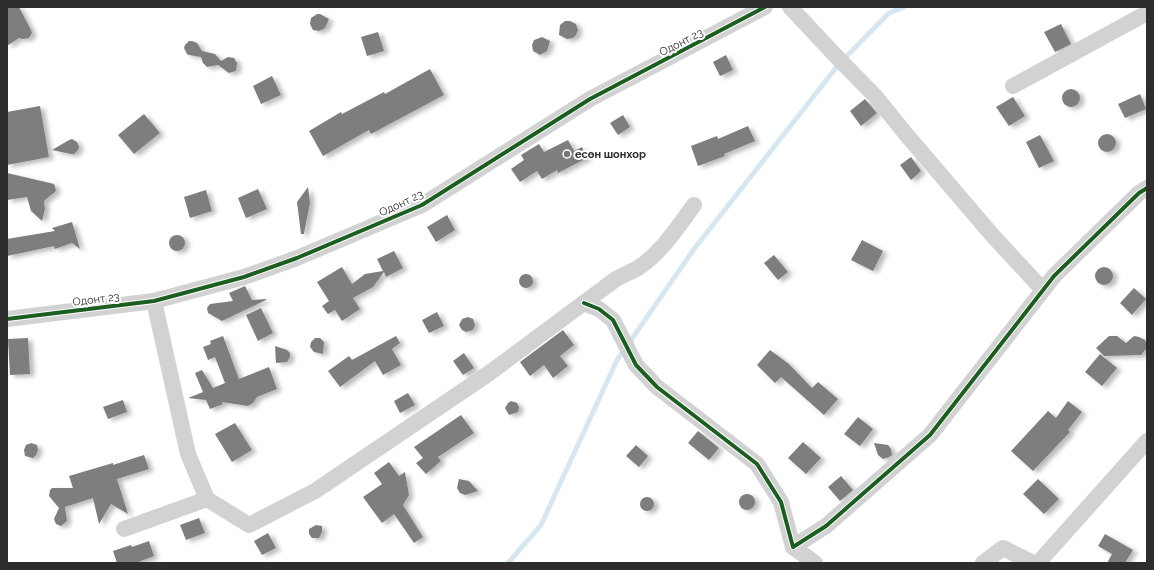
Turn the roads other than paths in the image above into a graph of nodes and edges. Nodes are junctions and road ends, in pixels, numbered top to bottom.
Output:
1 (765, 7) edge
2 (790, 7) edge
3 (1147, 13) edge
4 (1013, 86) dead end
5 (1144, 194) edge
6 (694, 205) dead end
7 (1043, 290) junction
8 (154, 301) junction
9 (584, 303) junction
10 (7, 319) edge
11 (1147, 441) edge
12 (207, 499) junction
13 (124, 529) dead end
14 (793, 547) junction
15 (815, 563) edge
16 (983, 563) edge
17 (1033, 563) edge
18 (1038, 563) edge

1 - 8 street, Одонт 23
2 - 7 street
3 - 4 street
5 - 7 street
6 - 9 street
7 - 14 street
8 - 10 street, Одонт 23
8 - 12 street
9 - 12 street
9 - 14 street
11 - 18 street
12 - 13 street
14 - 15 street
16 - 17 street

